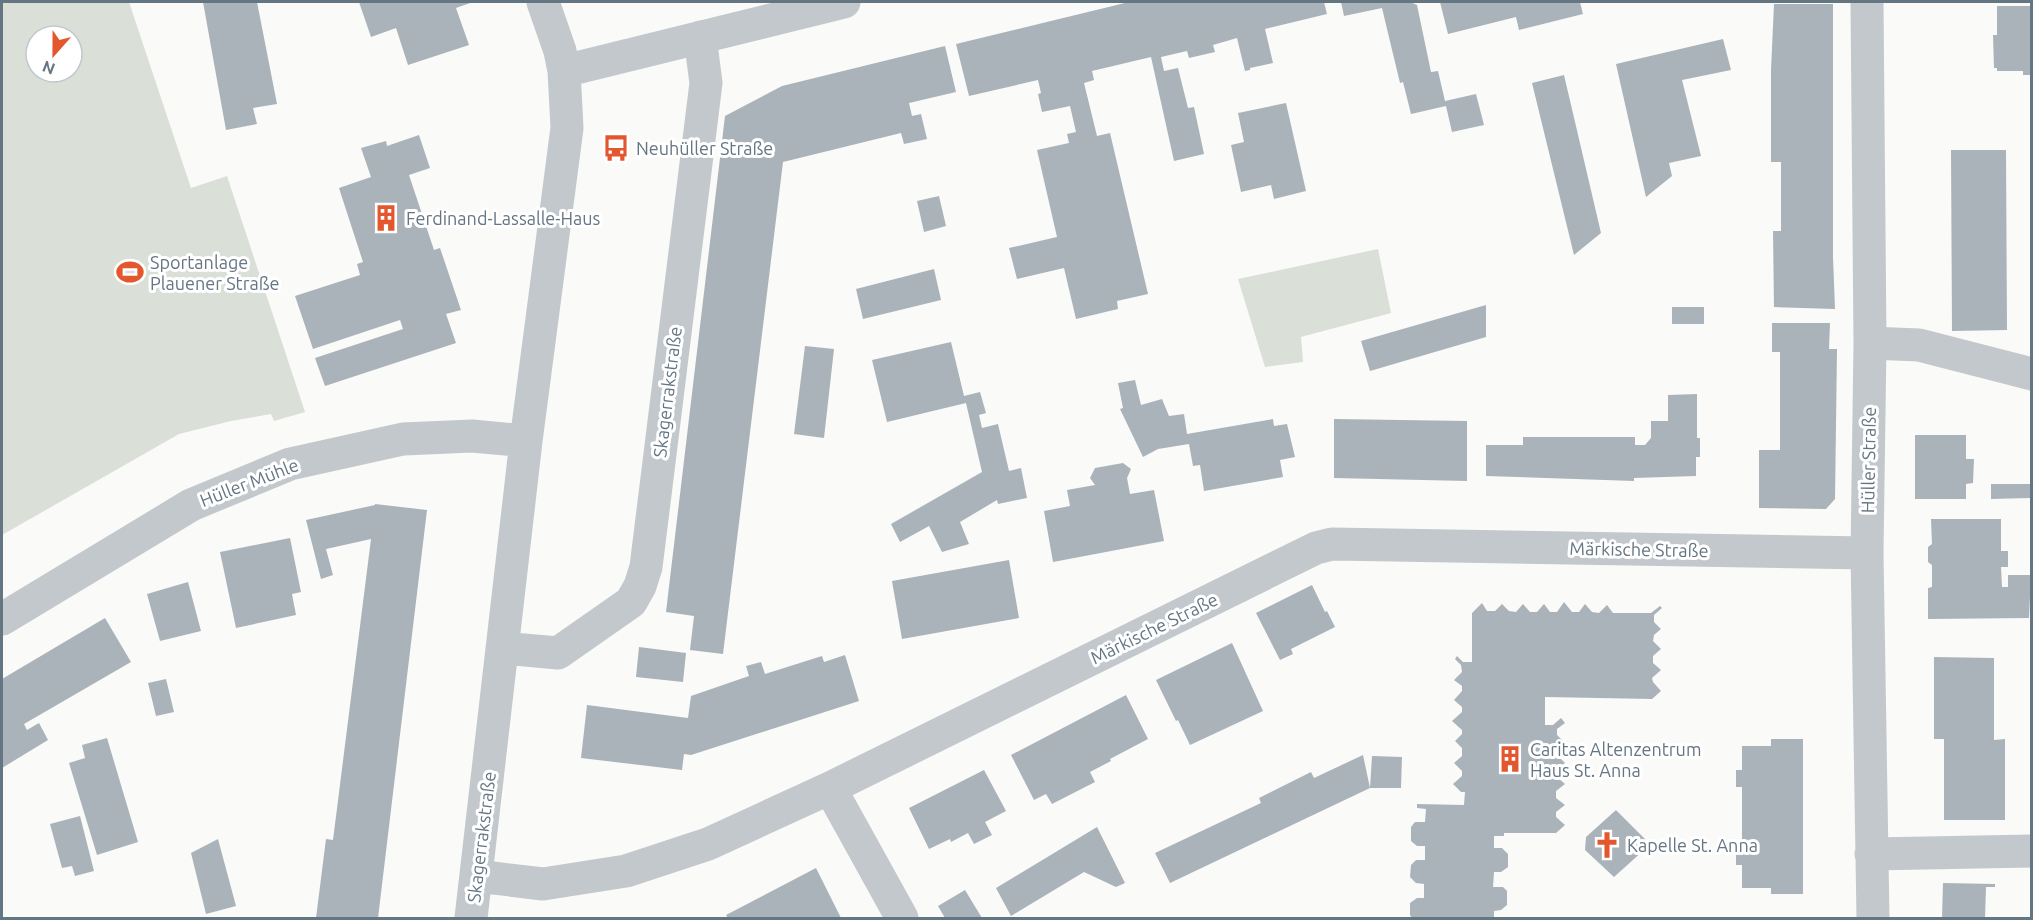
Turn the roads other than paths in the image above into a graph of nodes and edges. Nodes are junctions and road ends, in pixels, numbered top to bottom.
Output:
1 (543, 2) edge
2 (844, 2) edge
3 (1867, 2) edge
4 (700, 37) junction
5 (564, 71) junction
6 (1870, 343) junction
7 (2031, 374) edge
8 (526, 441) junction
9 (1867, 553) junction
10 (2, 619) edge
11 (503, 648) junction
12 (831, 788) junction
13 (2031, 851) edge
14 (1871, 854) junction
15 (477, 876) junction
16 (471, 918) edge
17 (902, 918) edge
18 (1873, 918) edge

1 - 5 street, Skagerrakstraße
2 - 4 street
3 - 6 street, Hüller Straße
4 - 5 street
4 - 11 street, Skagerrakstraße
5 - 8 street, Skagerrakstraße
6 - 7 street
6 - 9 street, Hüller Straße
8 - 10 street, Hüller Mühle
8 - 11 street, Skagerrakstraße
9 - 12 street, Märkische Straße
9 - 14 street, Hüller Straße
11 - 15 street, Skagerrakstraße
12 - 15 street, Märkische Straße
12 - 17 street
13 - 14 street
14 - 18 street, Hüller Straße
15 - 16 street, Skagerrakstraße

